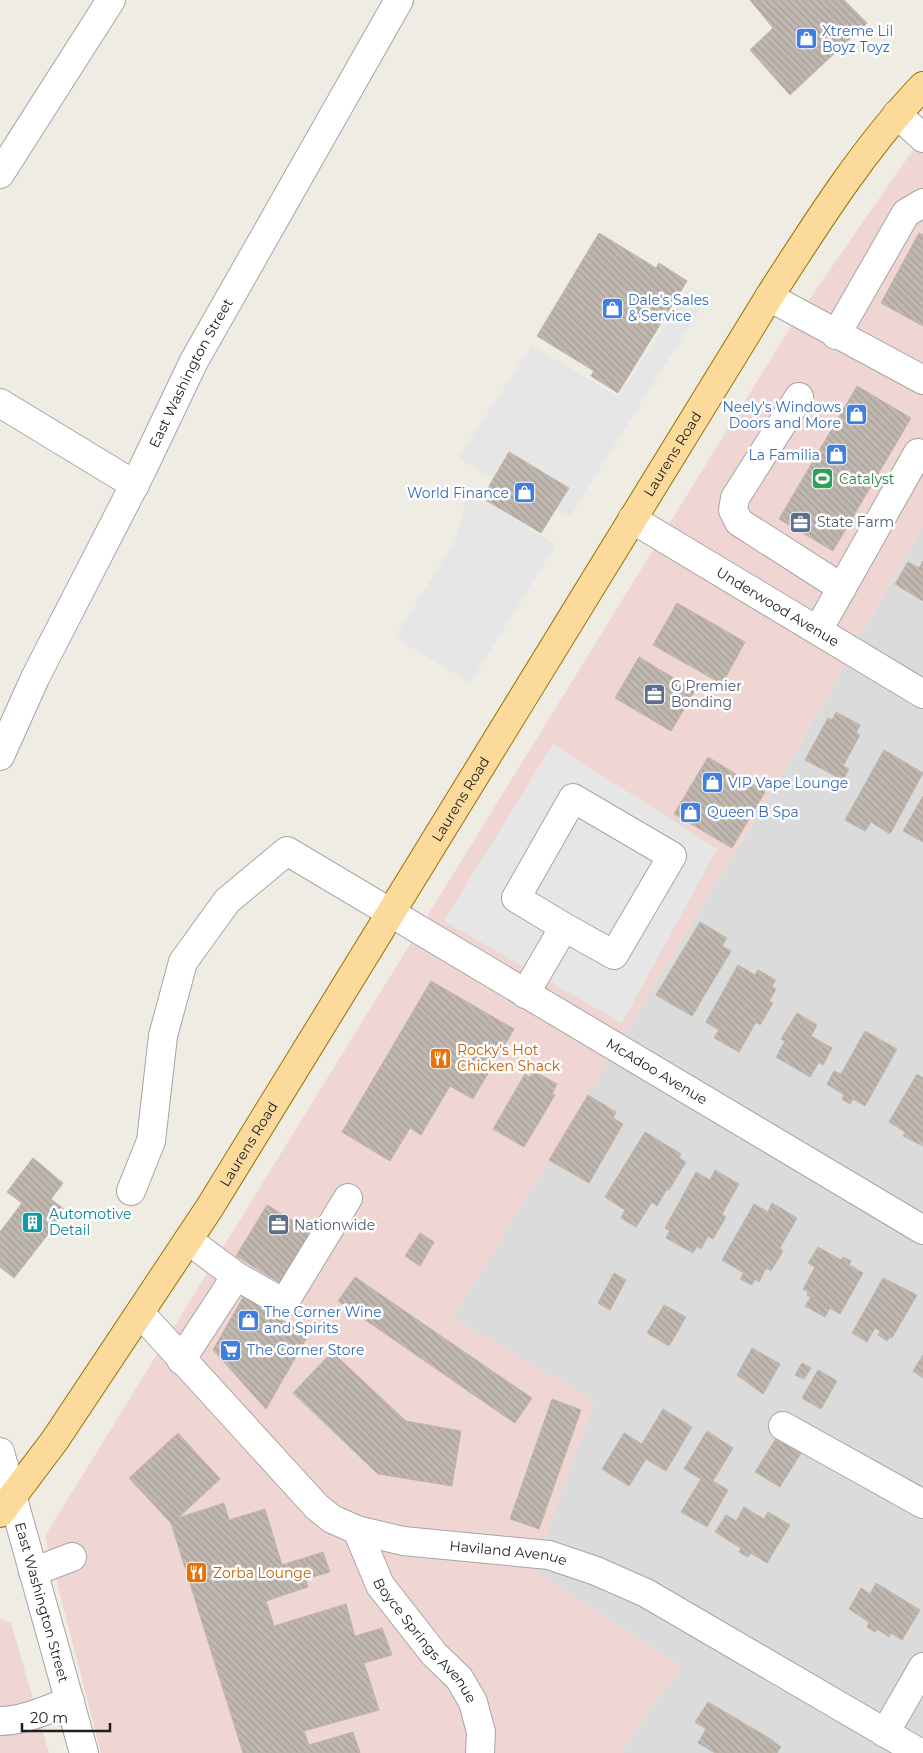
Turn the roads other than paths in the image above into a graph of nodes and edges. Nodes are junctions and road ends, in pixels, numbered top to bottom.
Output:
1 (111, 0) edge
2 (399, 0) edge
3 (923, 86) edge
4 (897, 114) junction
5 (923, 138) edge
6 (0, 174) edge
7 (923, 203) edge
8 (769, 297) junction
9 (836, 334) junction
10 (923, 380) edge
11 (799, 397) dead end
12 (0, 403) edge
13 (918, 453) dead end
14 (135, 484) junction
15 (632, 519) junction
16 (842, 588) junction
17 (818, 630) junction
18 (923, 694) edge
19 (0, 756) edge
20 (391, 913) junction
21 (564, 926) junction
22 (525, 994) junction
23 (131, 1191) dead end
24 (348, 1198) dead end
25 (923, 1230) edge
26 (188, 1240) junction
27 (236, 1276) junction
28 (140, 1314) junction
29 (181, 1360) junction
30 (783, 1426) dead end
31 (0, 1452) edge
32 (7, 1504) edge
33 (923, 1504) edge
34 (357, 1530) junction
35 (72, 1557) dead end
36 (33, 1572) junction
37 (923, 1667) edge
38 (70, 1701) junction
39 (0, 1721) edge
40 (885, 1733) junction
41 (84, 1753) edge
42 (480, 1753) edge
43 (920, 1753) edge

1 - 6 street
2 - 14 street, East Washington Street
3 - 4 main road, Laurens Road
4 - 5 street
4 - 8 main road, Laurens Road
7 - 9 street
8 - 9 street
8 - 15 main road, Laurens Road
9 - 10 street
11 - 16 street
12 - 14 street
13 - 16 street
14 - 19 street, East Washington Street
15 - 17 street, Underwood Avenue
15 - 20 main road, Laurens Road
16 - 17 street
17 - 18 street, Underwood Avenue
20 - 22 street, McAdoo Avenue
20 - 23 street, McAdoo Avenue
20 - 26 main road, Laurens Road
21 - 21 street
21 - 22 street
22 - 25 street, McAdoo Avenue
24 - 27 street
26 - 27 street
26 - 28 main road, Laurens Road
27 - 29 street
28 - 29 street, Haviland Avenue
28 - 32 main road, Laurens Road
29 - 34 street, Haviland Avenue
30 - 33 street
31 - 32 street, East Washington Street
32 - 36 street, East Washington Street
34 - 40 street, Haviland Avenue
34 - 42 street, Boyce Springs Avenue
35 - 36 street
36 - 38 street, East Washington Street
37 - 40 street
38 - 39 street
38 - 41 street, East Washington Street
40 - 43 street, Haviland Avenue

